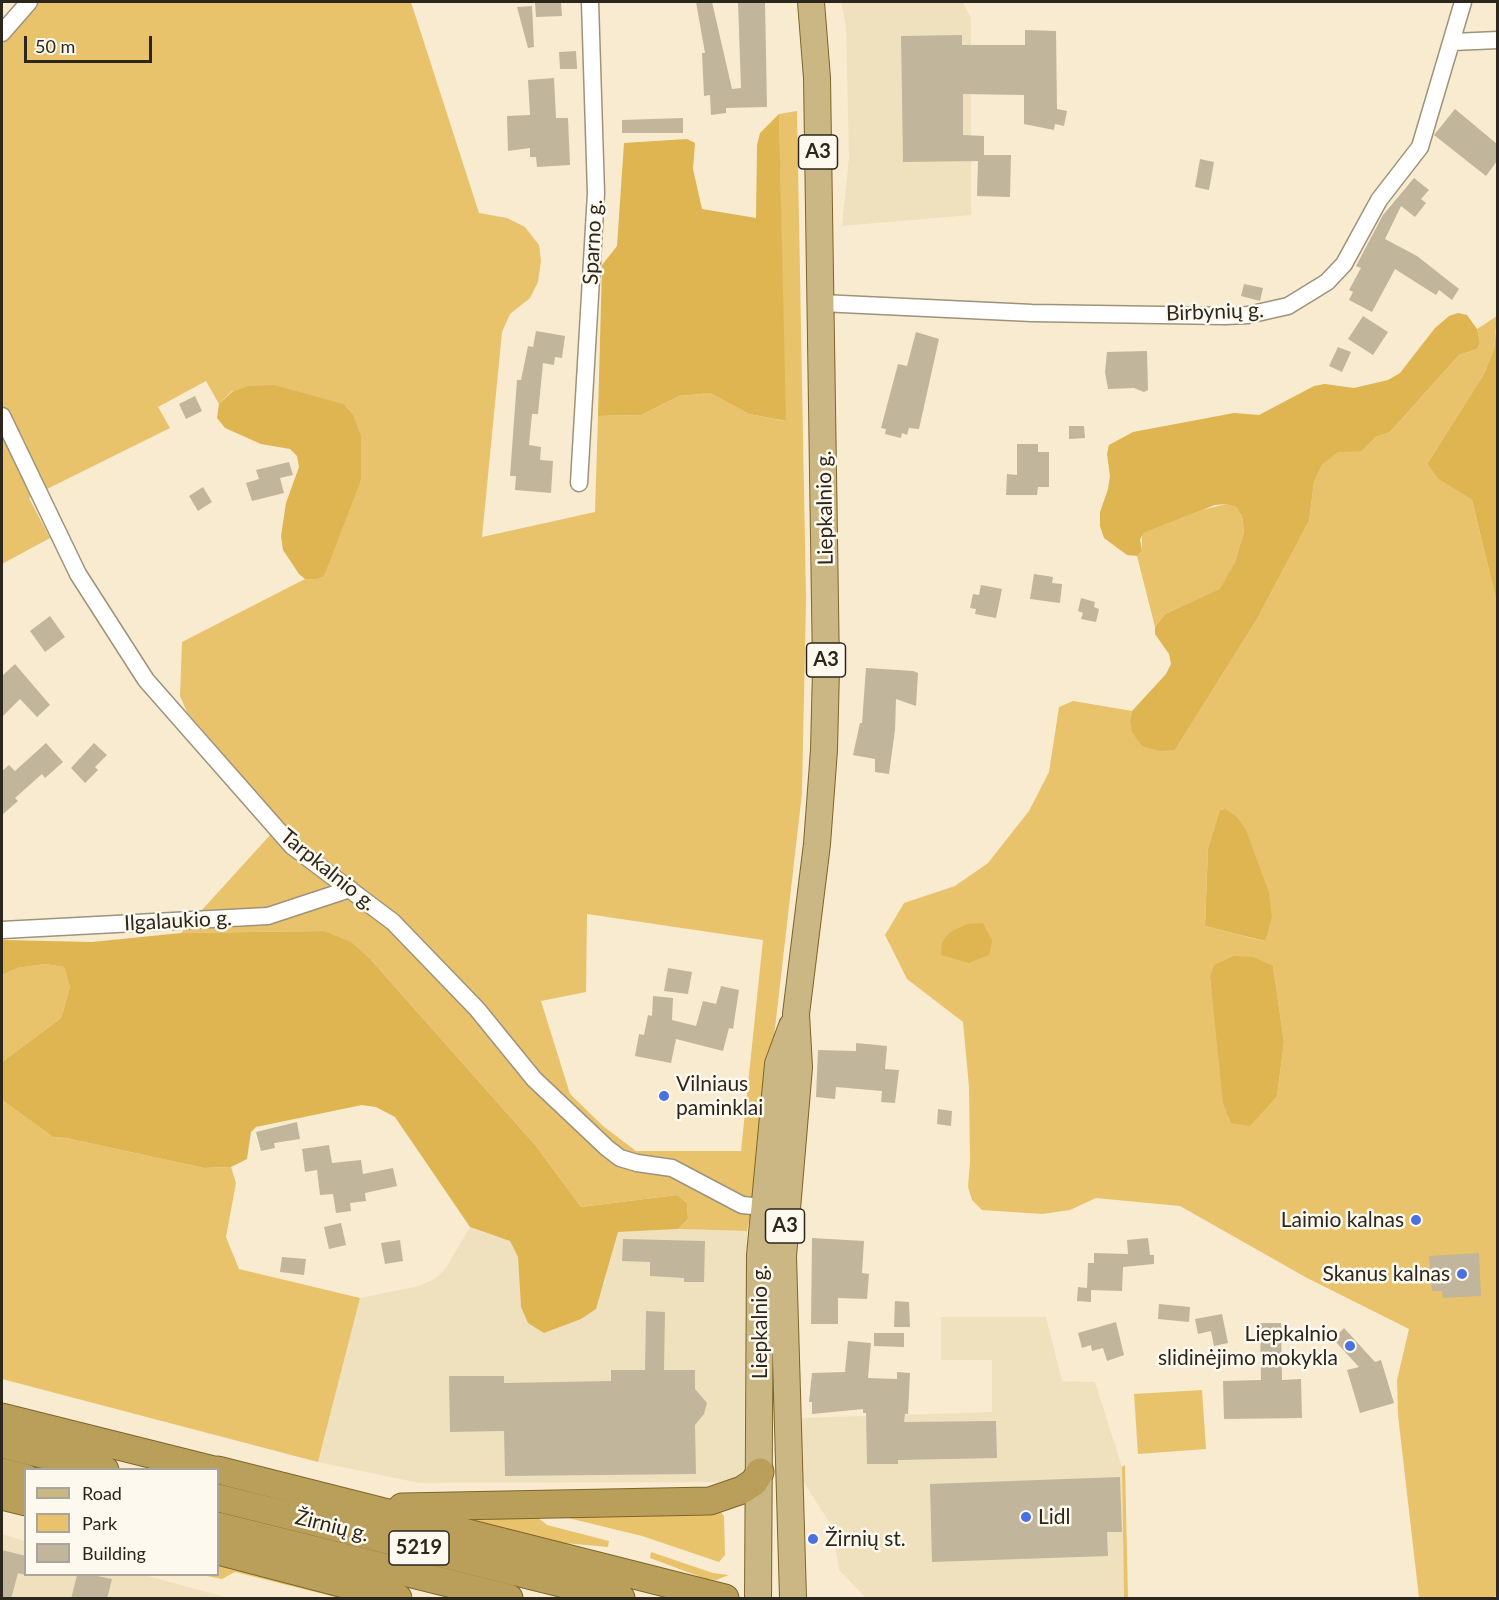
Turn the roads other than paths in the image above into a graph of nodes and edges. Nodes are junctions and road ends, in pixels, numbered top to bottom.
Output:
1 (29, 2) edge
2 (590, 2) edge
3 (811, 2) edge
4 (1463, 2) edge
5 (2, 33) edge
6 (1497, 40) edge
7 (1453, 42) junction
8 (821, 303) junction
9 (2, 416) edge
10 (579, 483) dead end
11 (350, 889) junction
12 (2, 930) edge
13 (796, 1014) junction
14 (764, 1207) junction
15 (2, 1417) edge
16 (2, 1444) edge
17 (97, 1468) edge
18 (208, 1468) edge
19 (219, 1471) edge
20 (2, 1472) edge
21 (760, 1472) junction
22 (24, 1478) edge
23 (2, 1496) edge
24 (219, 1498) edge
25 (24, 1502) edge
26 (370, 1508) junction
27 (219, 1526) edge
28 (219, 1551) edge
29 (398, 1599) edge
30 (509, 1599) edge
31 (621, 1599) edge
32 (725, 1599) edge
33 (758, 1599) edge
34 (793, 1599) edge

1 - 5 street
2 - 10 street, Sparno g.
3 - 8 main road, Liepkalnio g. / A3
4 - 7 street, Birbynių g.
6 - 7 street
7 - 8 street, Birbynių g.
8 - 13 main road, Liepkalnio g. / A3
9 - 11 street, Tarpkalnio g.
11 - 12 street, Ilgalaukio g.
11 - 14 street, Tarpkalnio g.
13 - 14 main road, Liepkalnio g. / A3
13 - 34 main road, Liepkalnio g. / A3
14 - 21 main road, Liepkalnio g. / A3
15 - 18 highway, 5219
16 - 17 highway
19 - 26 highway, 5219
20 - 22 highway
21 - 26 highway
21 - 33 main road, Liepkalnio g. / A3
23 - 25 highway
24 - 31 highway, Žirnių g. / 5219
26 - 32 highway, 5219
27 - 30 highway, Žirnių g. / 5219
28 - 29 highway, 5219

